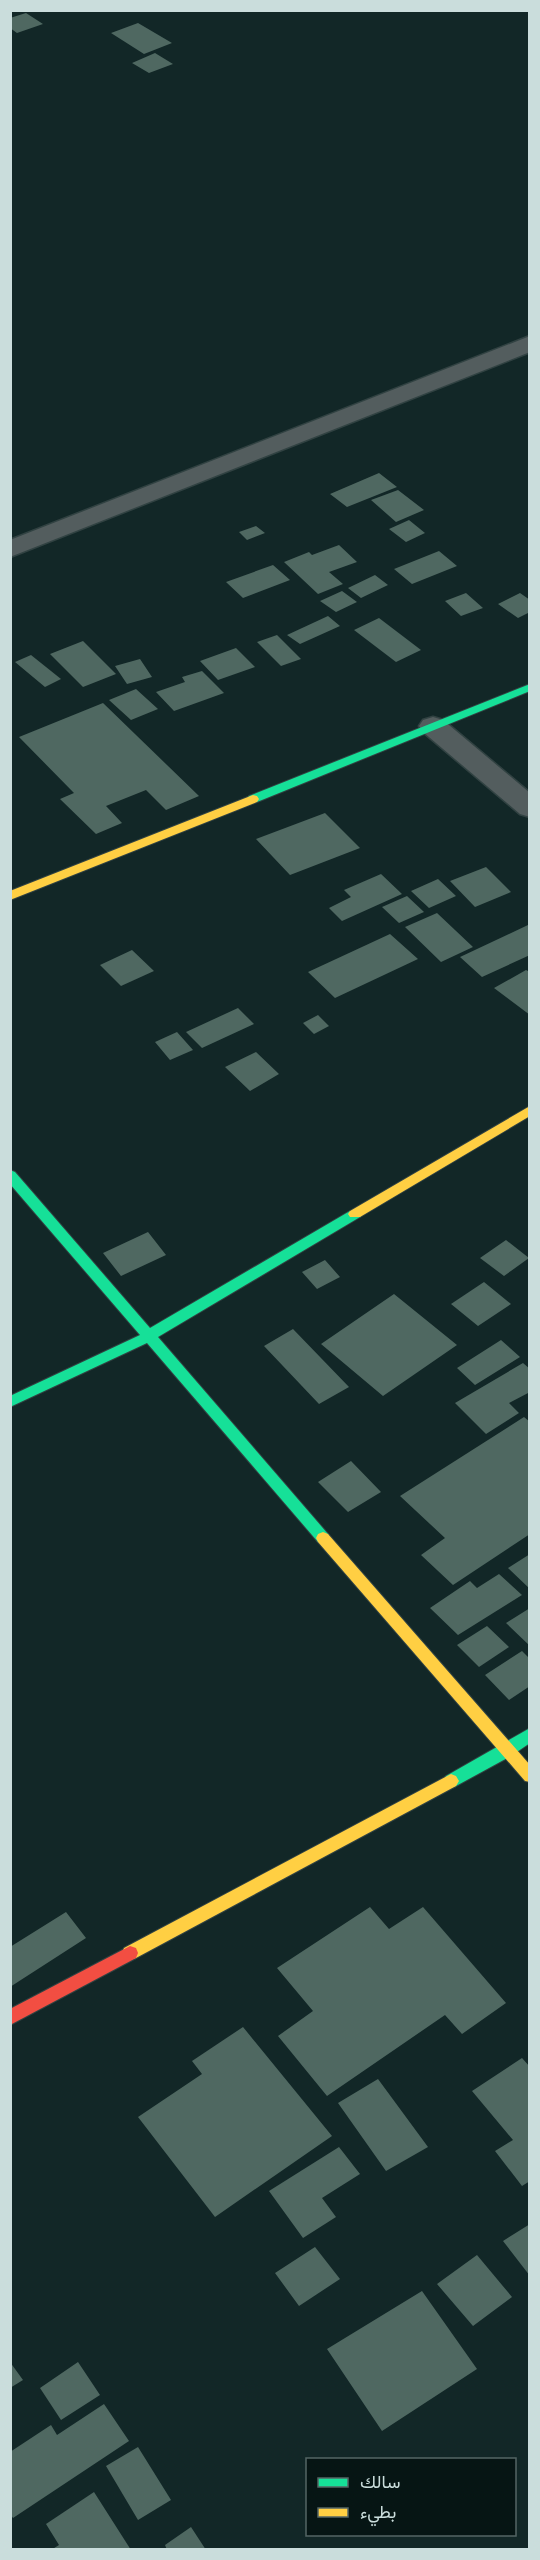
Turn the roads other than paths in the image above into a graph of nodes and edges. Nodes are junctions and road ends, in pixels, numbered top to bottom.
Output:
1 (530, 343) edge
2 (10, 549) edge
3 (530, 687) edge
4 (432, 726) junction
5 (530, 808) edge
6 (10, 896) edge
7 (530, 1110) edge
8 (10, 1175) edge
9 (147, 1337) junction
10 (10, 1402) edge
11 (530, 1734) edge
12 (506, 1751) junction
13 (530, 1776) edge
14 (10, 2018) edge

1 - 2 street
3 - 4 street
4 - 5 street
4 - 6 street
7 - 9 street
8 - 9 street
9 - 10 street
9 - 12 street
11 - 12 street
12 - 13 street
12 - 14 street

